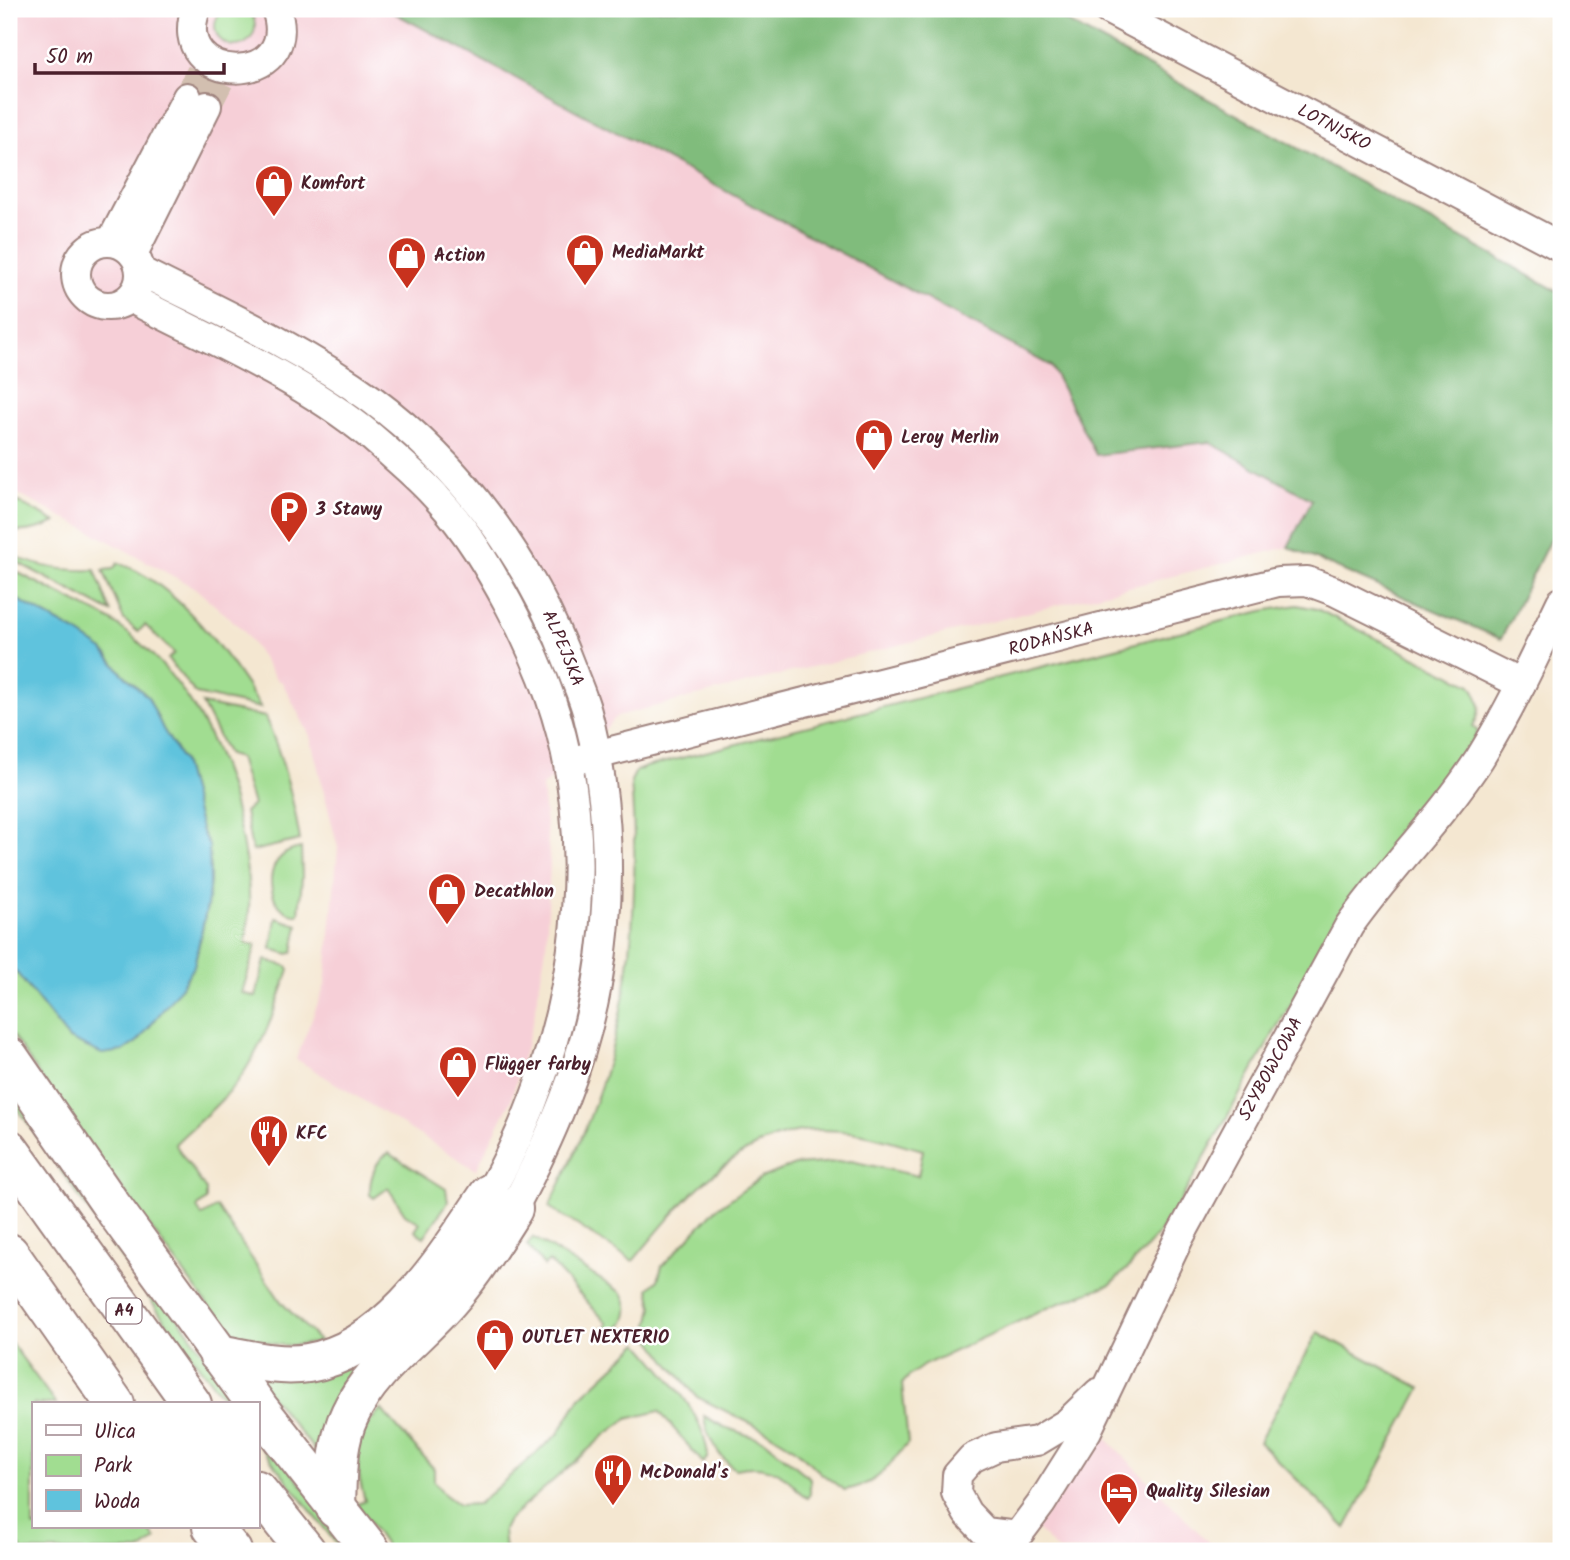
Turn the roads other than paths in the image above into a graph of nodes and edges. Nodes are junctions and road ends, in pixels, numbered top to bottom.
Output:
1 (196, 9) edge
2 (276, 9) edge
3 (1107, 9) edge
4 (197, 102) tunnel mouth
5 (1561, 247) edge
6 (128, 256) junction
7 (130, 298) junction
8 (1561, 601) edge
9 (1521, 684) junction
10 (597, 754) junction
11 (567, 762) junction
12 (9, 1057) edge
13 (9, 1149) edge
14 (501, 1201) junction
15 (9, 1253) edge
16 (218, 1353) junction
17 (1110, 1381) junction
18 (114, 1402) edge
19 (191, 1402) edge
20 (255, 1402) edge
21 (259, 1408) edge
22 (259, 1492) edge
23 (336, 1509) junction
24 (213, 1528) edge
25 (1012, 1543) edge
26 (232, 1551) edge
27 (306, 1551) edge
28 (371, 1551) edge

1 - 2 street
3 - 5 street, LOTNISKO
4 - 6 street
6 - 7 street
6 - 7 street
6 - 10 street, ALPEJSKA
7 - 11 street, ALPEJSKA
8 - 9 street, SZYBOWCOWA
9 - 10 street, RODAŃSKA
9 - 17 street, SZYBOWCOWA
10 - 11 street, RODAŃSKA
10 - 14 street, ALPEJSKA
11 - 14 street, ALPEJSKA
12 - 16 main road
13 - 19 main road, A4
14 - 16 main road
14 - 23 main road
15 - 18 main road
16 - 20 main road
17 - 25 street, SZYBOWCOWA
17 - 25 street
21 - 23 main road
22 - 27 main road
23 - 28 main road
24 - 26 main road

